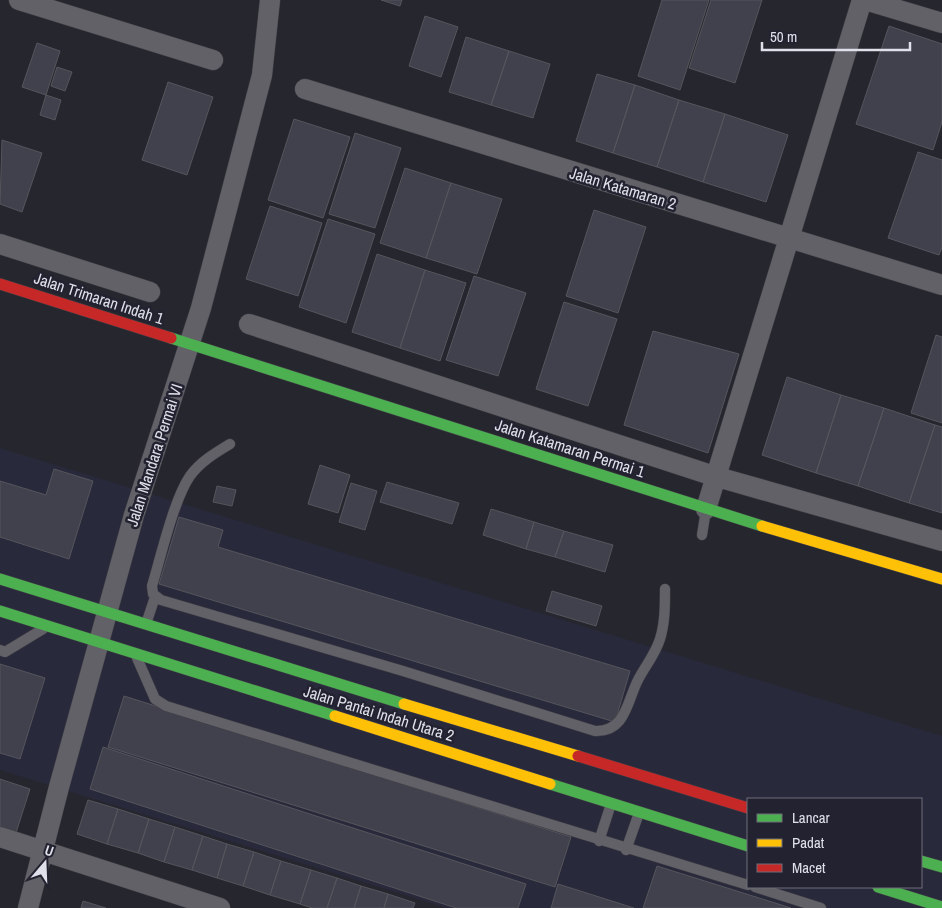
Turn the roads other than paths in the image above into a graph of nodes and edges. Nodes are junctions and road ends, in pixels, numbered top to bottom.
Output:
1 (19, 0) edge
2 (270, 0) edge
3 (863, 0) edge
4 (942, 23) edge
5 (213, 60) dead end
6 (305, 89) dead end
7 (789, 240) junction
8 (0, 244) edge
9 (0, 284) edge
10 (942, 285) edge
11 (150, 292) dead end
12 (249, 324) dead end
13 (189, 344) junction
14 (230, 444) dead end
15 (714, 476) junction
16 (706, 509) junction
17 (702, 535) dead end
18 (942, 541) edge
19 (0, 579) edge
20 (942, 579) edge
21 (665, 589) dead end
22 (155, 597) junction
23 (0, 611) edge
24 (106, 613) junction
25 (145, 625) junction
26 (48, 626) junction
27 (99, 642) junction
28 (0, 650) edge
29 (135, 653) junction
30 (612, 803) junction
31 (747, 808) edge
32 (639, 812) junction
33 (0, 837) edge
34 (599, 840) junction
35 (747, 846) edge
36 (627, 848) junction
37 (43, 850) junction
38 (922, 860) edge
39 (942, 867) edge
40 (747, 885) edge
41 (758, 888) edge
42 (881, 888) edge
43 (942, 907) edge
44 (28, 908) edge
45 (220, 908) edge
46 (821, 908) edge

1 - 5 street
2 - 13 street, Jalan Mandara Permai VI
3 - 4 street
3 - 7 street
6 - 7 street, Jalan Katamaran 2
7 - 10 street, Jalan Katamaran 2
7 - 15 street
8 - 11 street
9 - 13 street, Jalan Trimaran Indah 1
12 - 15 street
13 - 16 street, Jalan Katamaran Permai 1
13 - 24 street, Jalan Mandara Permai VI
14 - 22 lane
15 - 16 street
15 - 18 street
16 - 17 lane
16 - 20 street, Jalan Katamaran Permai 1
19 - 24 street, Jalan Pantai Indah Utara 2
21 - 22 lane
22 - 25 lane
23 - 26 street, Jalan Pantai Indah Utara 2
24 - 25 street, Jalan Pantai Indah Utara 2
24 - 27 street, Jalan Mandara Permai VI
25 - 31 street, Jalan Pantai Indah Utara 2
26 - 27 street, Jalan Pantai Indah Utara 2
26 - 28 lane
27 - 29 street, Jalan Pantai Indah Utara 2
27 - 37 street, Jalan Mandara Permai VI
29 - 30 street, Jalan Pantai Indah Utara 2
29 - 34 lane
30 - 32 street, Jalan Pantai Indah Utara 2
30 - 34 lane
32 - 35 street, Jalan Pantai Indah Utara 2
32 - 36 lane
33 - 37 street
34 - 36 lane
36 - 40 lane
37 - 44 street, Jalan Mandara Permai VI
37 - 45 street
38 - 39 street
41 - 46 lane
42 - 43 street

